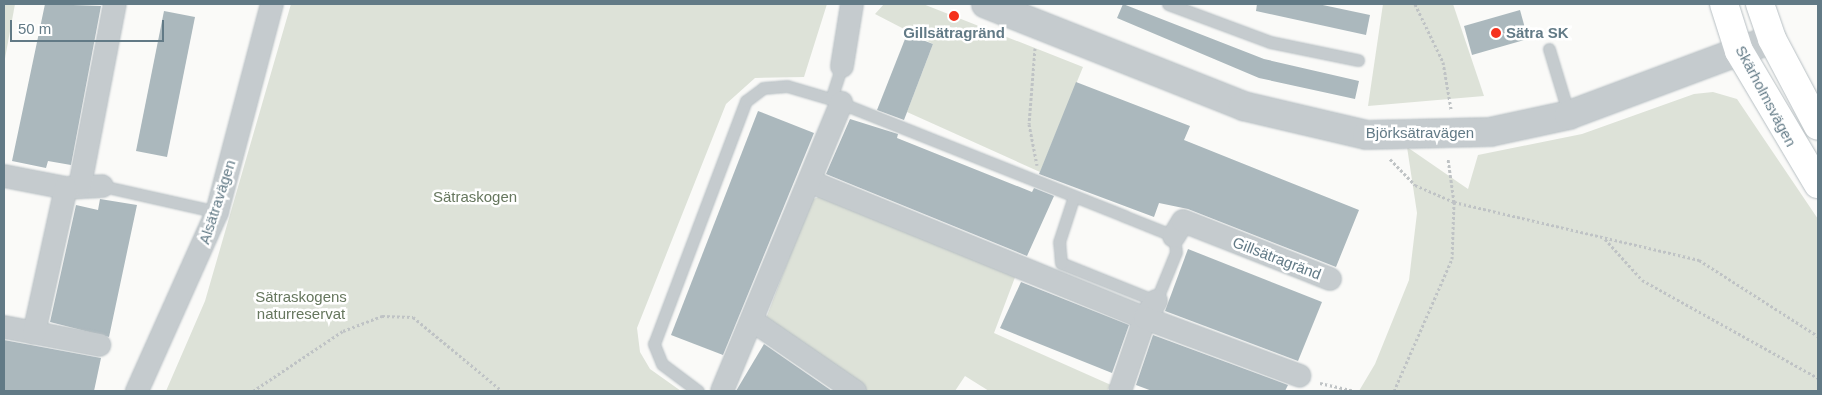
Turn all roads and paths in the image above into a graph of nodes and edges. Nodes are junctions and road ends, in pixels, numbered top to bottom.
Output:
1 (115, 4) edge
2 (272, 4) edge
3 (852, 4) edge
4 (986, 4) edge
5 (1168, 4) edge
6 (1415, 4) edge
7 (1724, 4) edge
8 (1760, 4) edge
9 (1034, 23) junction
10 (1772, 39) junction
11 (1549, 49) dead end
12 (1739, 51) junction
13 (1358, 60) dead end
14 (842, 66) joint
15 (836, 101) junction
16 (1451, 109) dead end
17 (1569, 115) junction
18 (1818, 126) edge
19 (1367, 135) junction
20 (1448, 159) dead end
21 (4, 176) edge
22 (811, 182) junction
23 (1041, 183) junction
24 (1818, 184) edge
25 (82, 186) junction
26 (1074, 196) junction
27 (1454, 202) junction
28 (217, 212) junction
29 (1174, 236) junction
30 (1604, 238) junction
31 (1330, 279) dead end
32 (1151, 310) junction
33 (753, 321) junction
34 (4, 327) edge
35 (34, 332) junction
36 (1818, 336) edge
37 (99, 345) dead end
38 (1300, 376) joint
39 (1818, 378) edge
40 (137, 391) edge
41 (253, 391) edge
42 (502, 391) edge
43 (698, 391) edge
44 (722, 391) edge
45 (855, 391) edge
46 (1120, 391) edge
47 (1356, 391) edge
48 (1394, 391) edge

1 - 25 street
2 - 28 street, Alsätravägen
3 - 14 street
4 - 9 street, Björksätravägen
5 - 13 lane
6 - 16 path
7 - 12 main road, Skärholmsvägen
8 - 10 main road, Skärholmsvägen
9 - 19 street, Björksätravägen
9 - 23 path
10 - 12 street, Björksätravägen
10 - 18 main road, Skärholmsvägen
11 - 17 lane
12 - 17 street, Björksätravägen
12 - 24 main road, Skärholmsvägen
14 - 15 lane
15 - 22 street
15 - 23 lane
15 - 43 lane
17 - 19 street, Björksätravägen
19 - 27 path
20 - 27 path
21 - 25 street
22 - 32 street
22 - 33 street
23 - 26 lane
25 - 28 lane
25 - 35 street
26 - 29 lane
26 - 32 lane
27 - 30 path
27 - 48 path
28 - 40 street, Alsätravägen
29 - 31 street, Gillsätragränd
29 - 32 lane
30 - 36 path
30 - 39 path
32 - 38 street
32 - 46 street
33 - 44 street
33 - 45 street
34 - 35 street
35 - 37 street
38 - 47 path
41 - 42 path

